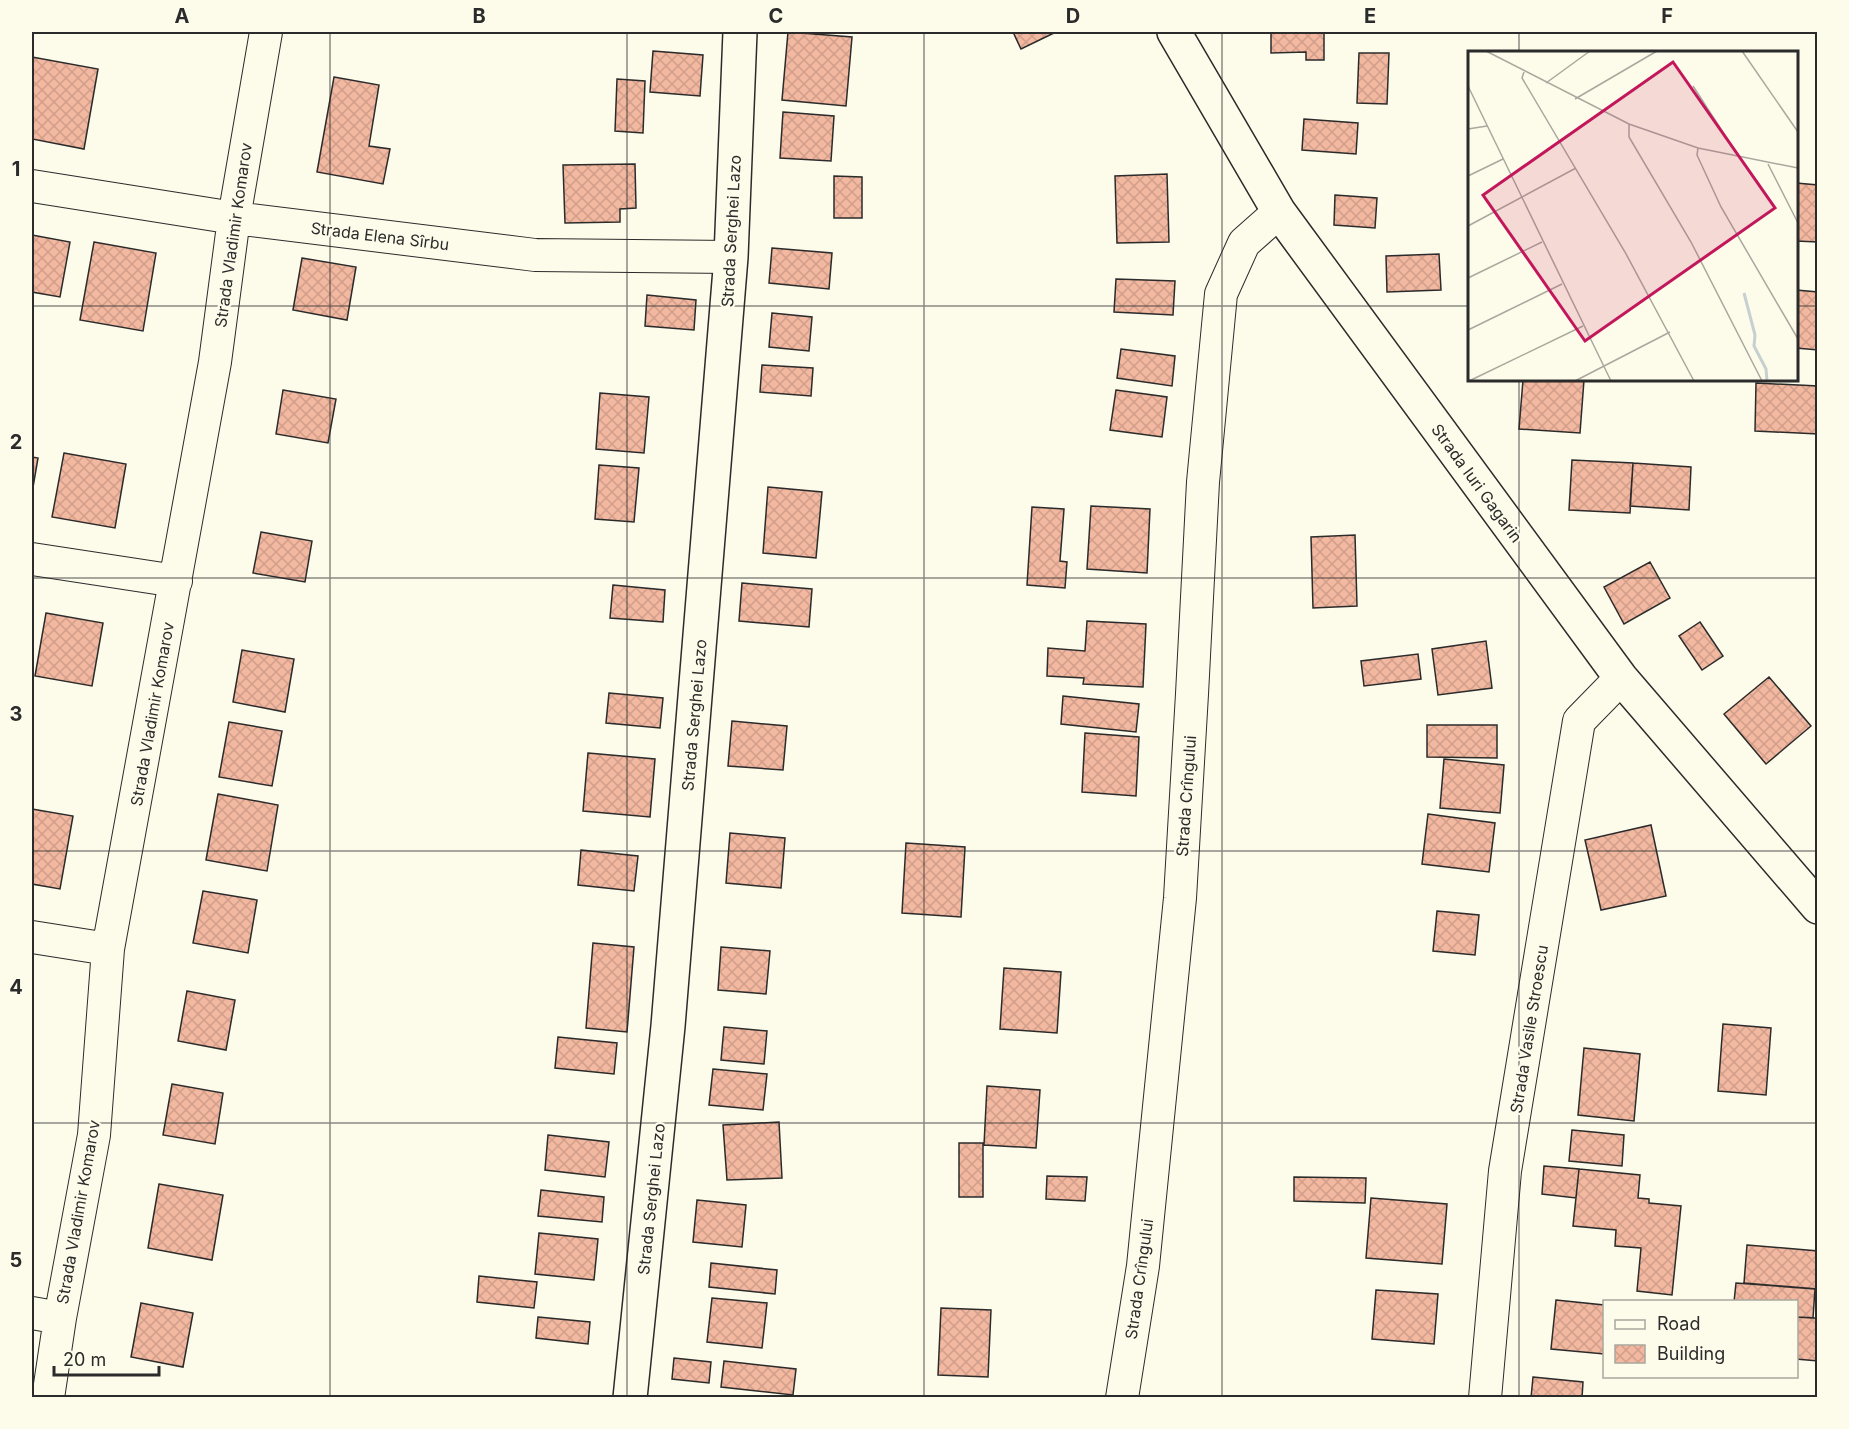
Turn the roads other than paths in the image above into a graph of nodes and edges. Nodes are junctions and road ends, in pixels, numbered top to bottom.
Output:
1 (266, 32) edge
2 (740, 32) edge
3 (1174, 32) edge
4 (32, 186) edge
5 (1279, 212) junction
6 (234, 218) junction
7 (731, 257) junction
8 (32, 559) edge
9 (176, 581) junction
10 (1621, 678) junction
11 (1818, 908) edge
12 (32, 937) edge
13 (108, 949) junction
14 (46, 1316) edge
15 (48, 1398) edge
16 (630, 1398) edge
17 (1122, 1398) edge
18 (1485, 1398) edge

1 - 6 street, Strada Vladimir Komarov
2 - 7 street, Strada Serghei Lazo
3 - 5 street, Strada Iuri Gagarin
4 - 6 street, Strada Elena Sîrbu
5 - 10 street, Strada Iuri Gagarin
5 - 17 street, Strada Crîngului
6 - 7 street, Strada Elena Sîrbu
6 - 9 street, Strada Vladimir Komarov
7 - 16 street, Strada Serghei Lazo
8 - 9 street
9 - 13 street, Strada Vladimir Komarov
10 - 11 street, Strada Iuri Gagarin
10 - 18 street, Strada Vasile Stroescu
12 - 13 street
13 - 14 street, Strada Vladimir Komarov
14 - 15 street, Strada Vladimir Komarov

